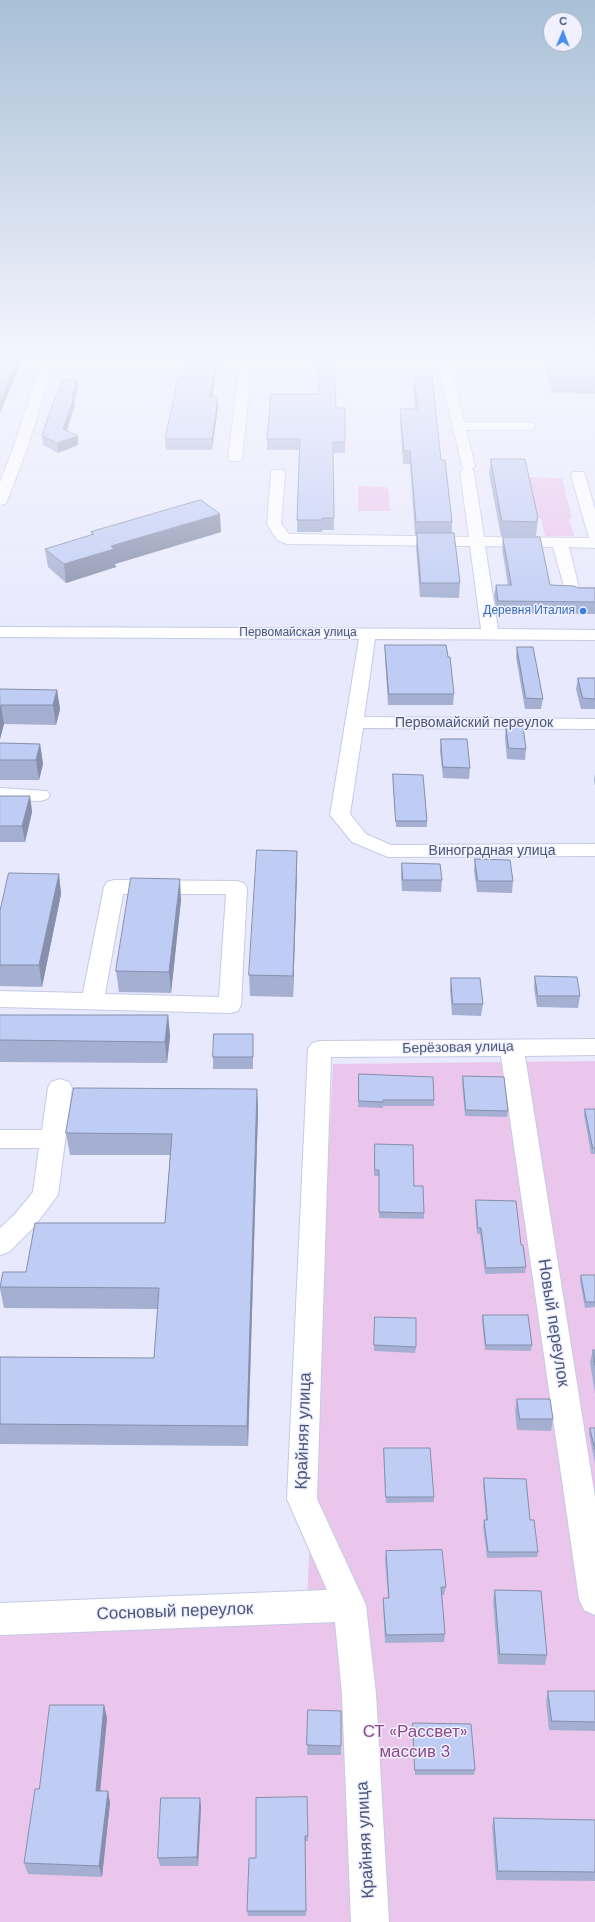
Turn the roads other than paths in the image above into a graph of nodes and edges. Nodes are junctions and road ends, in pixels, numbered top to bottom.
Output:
1 (13, 451) edge
2 (236, 451) edge
3 (464, 451) edge
4 (235, 458) dead end
5 (278, 473) dead end
6 (578, 475) dead end
7 (0, 502) edge
8 (595, 536) edge
9 (477, 542) junction
10 (560, 543) junction
11 (595, 543) edge
12 (595, 593) edge
13 (0, 632) edge
14 (368, 633) junction
15 (490, 634) junction
16 (595, 634) edge
17 (354, 722) junction
18 (595, 724) edge
19 (0, 794) edge
20 (40, 794) dead end
21 (595, 850) edge
22 (0, 999) edge
23 (93, 1000) junction
24 (595, 1047) edge
25 (512, 1048) junction
26 (320, 1050) joint
27 (60, 1088) dead end
28 (53, 1138) junction
29 (0, 1139) edge
30 (0, 1244) edge
31 (595, 1598) edge
32 (350, 1605) junction
33 (0, 1619) edge
34 (370, 1922) edge

1 - 7 street
2 - 4 street
3 - 9 street
5 - 9 street
6 - 8 street
9 - 10 street
9 - 15 street
10 - 11 street
10 - 12 street
13 - 14 street, Первомайская улица
14 - 15 street, Первомайская улица
14 - 17 street
15 - 16 street, Первомайская улица
17 - 18 street, Первомайский переулок
17 - 21 street, Виноградная улица
19 - 20 street
22 - 23 street
23 - 23 street
24 - 25 street, Берёзовая улица
25 - 26 street, Берёзовая улица
25 - 31 street, Новый переулок
26 - 32 street, Крайняя улица
27 - 28 street
28 - 29 street
28 - 30 street
32 - 33 street, Сосновый переулок
32 - 34 street, Крайняя улица

